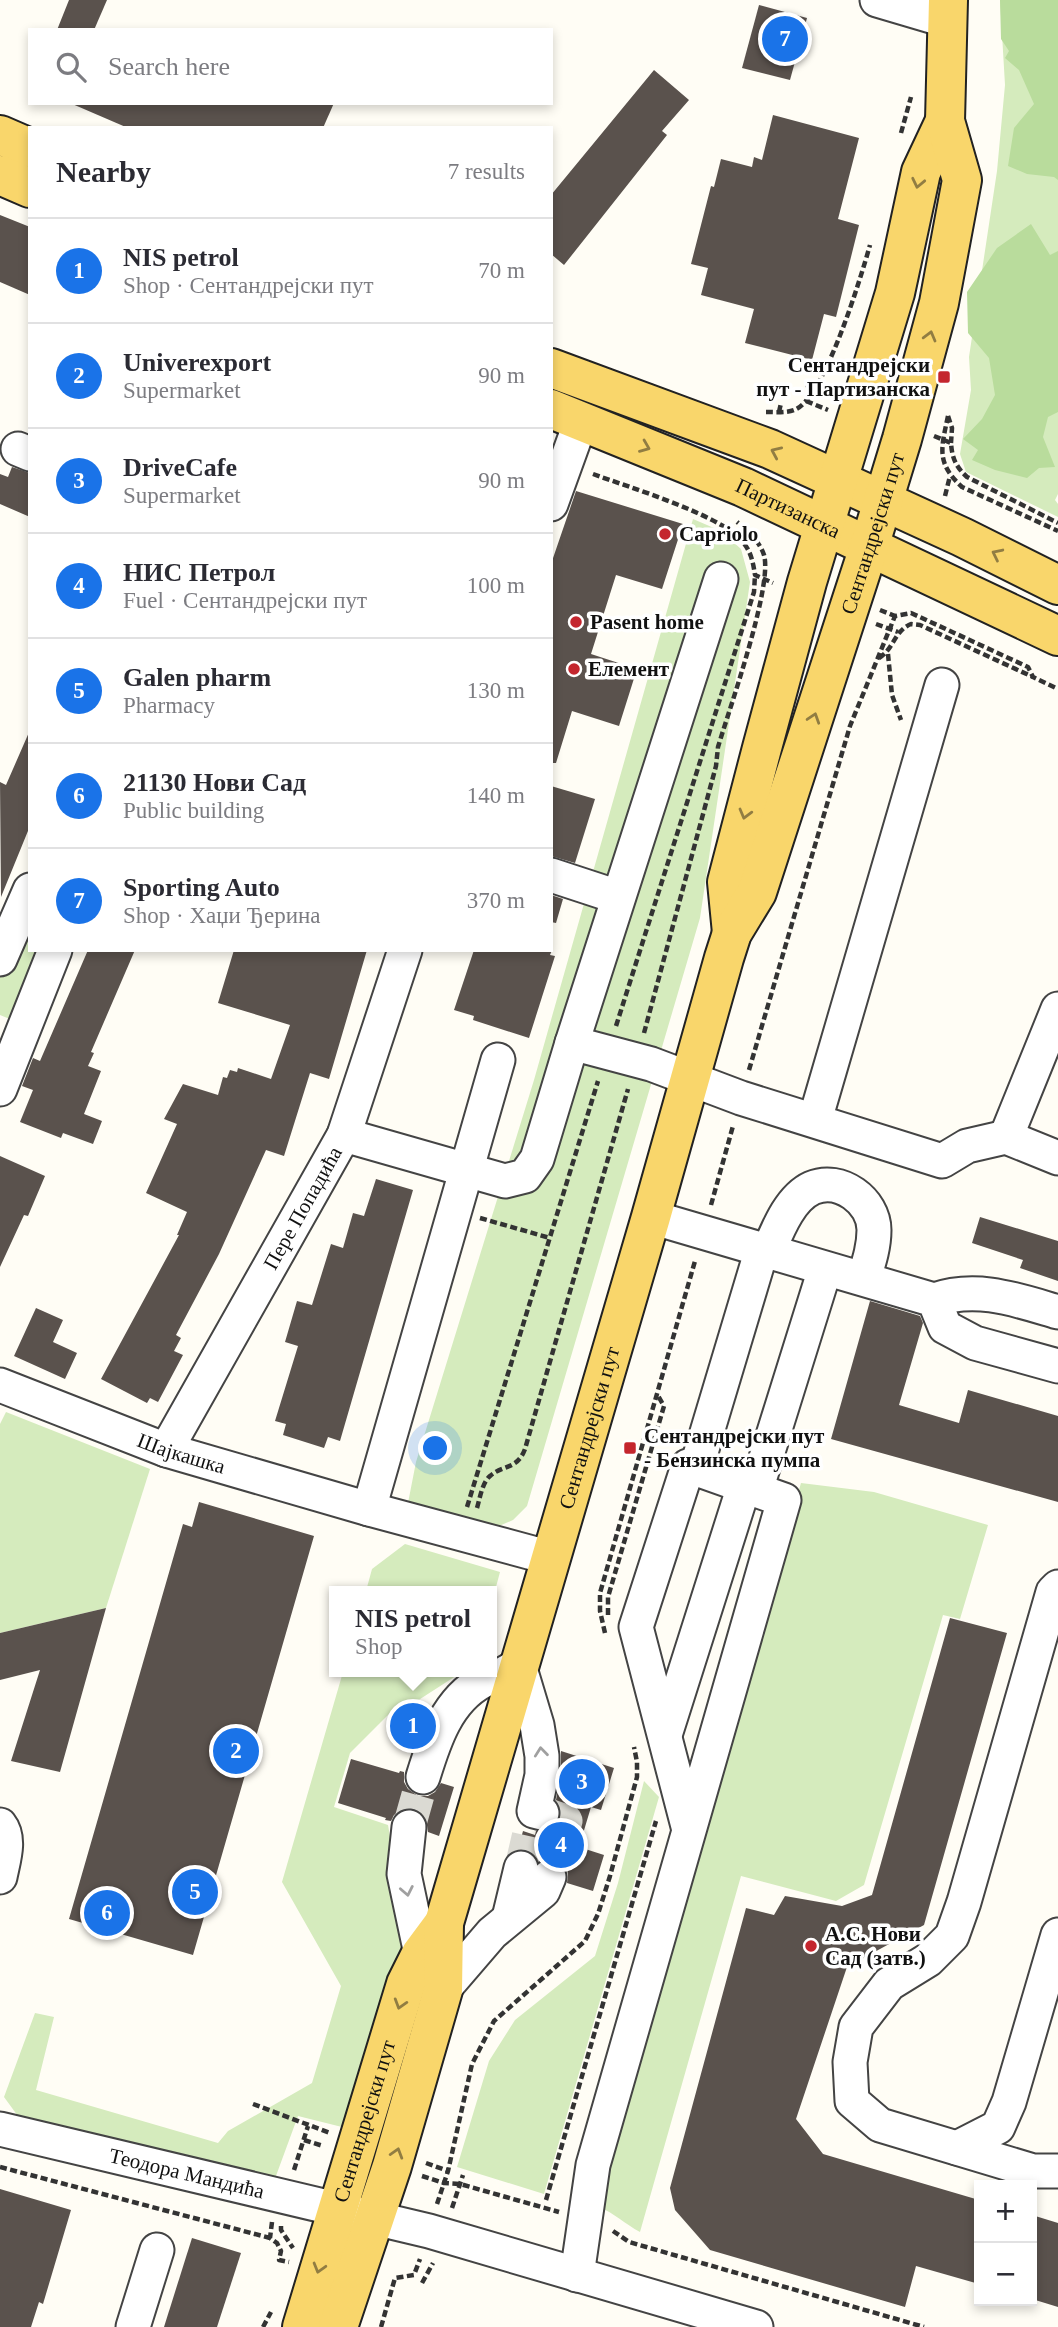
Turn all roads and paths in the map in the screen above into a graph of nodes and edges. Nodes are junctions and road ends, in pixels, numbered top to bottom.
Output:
1 (877, 0) edge
2 (948, 10) edge
3 (912, 94) dead end
4 (945, 121) junction
5 (0, 135) edge
6 (898, 146) dead end
7 (28, 147) edge
8 (0, 175) edge
9 (28, 187) edge
10 (872, 237) dead end
11 (553, 369) edge
12 (759, 412) dead end
13 (566, 415) edge
14 (951, 443) dead end
15 (582, 469) dead end
16 (967, 477) dead end
17 (838, 481) junction
18 (962, 487) junction
19 (553, 492) edge
20 (883, 501) junction
21 (728, 517) dead end
22 (825, 526) junction
23 (1058, 531) edge
24 (869, 547) junction
25 (721, 579) dead end
26 (764, 579) junction
27 (1058, 585) edge
28 (804, 596) junction
29 (848, 613) junction
30 (889, 629) junction
31 (898, 632) junction
32 (1058, 636) edge
33 (888, 653) junction
34 (878, 659) junction
35 (1033, 677) junction
36 (942, 685) dead end
37 (1058, 690) edge
38 (920, 761) junction
39 (553, 877) edge
40 (28, 895) edge
41 (618, 897) junction
42 (732, 933) junction
43 (54, 952) edge
44 (404, 952) edge
45 (0, 959) edge
46 (1058, 1009) edge
47 (11, 1029) edge
48 (572, 1043) junction
49 (498, 1060) dead end
50 (636, 1060) junction
51 (690, 1078) junction
52 (0, 1089) edge
53 (741, 1098) junction
54 (815, 1119) junction
55 (344, 1135) junction
56 (1006, 1137) junction
57 (1058, 1158) edge
58 (466, 1171) junction
59 (455, 1211) junction
60 (651, 1217) junction
61 (704, 1232) junction
62 (550, 1238) dead end
63 (766, 1249) junction
64 (825, 1269) junction
65 (864, 1278) junction
66 (934, 1300) junction
67 (1058, 1312) edge
68 (1058, 1366) edge
69 (0, 1385) edge
70 (657, 1394) dead end
71 (166, 1450) junction
72 (696, 1469) junction
73 (750, 1488) junction
74 (369, 1509) junction
75 (469, 1536) junction
76 (551, 1558) junction
77 (1054, 1604) edge
78 (519, 1665) junction
79 (495, 1677) edge
80 (497, 1677) edge
81 (665, 1735) junction
82 (423, 1777) tunnel mouth
83 (637, 1777) dead end
84 (660, 1809) dead end
85 (535, 1819) tunnel mouth
86 (0, 1825) edge
87 (409, 1827) tunnel mouth
88 (689, 1830) junction
89 (535, 1872) tunnel mouth
90 (0, 1877) edge
91 (444, 1923) junction
92 (1058, 1935) edge
93 (421, 1954) junction
94 (443, 1990) junction
95 (253, 2104) dead end
96 (0, 2129) edge
97 (340, 2136) dead end
98 (957, 2148) junction
99 (418, 2161) dead end
100 (0, 2167) edge
101 (448, 2171) junction
102 (1058, 2171) edge
103 (463, 2175) dead end
104 (444, 2183) junction
105 (460, 2184) junction
106 (546, 2200) dead end
107 (338, 2208) junction
108 (273, 2218) dead end
109 (375, 2218) junction
110 (586, 2220) junction
111 (439, 2232) junction
112 (270, 2238) junction
113 (157, 2250) dead end
114 (296, 2264) dead end
115 (577, 2275) junction
116 (422, 2283) dead end
117 (383, 2289) dead end
118 (391, 2291) junction
119 (401, 2294) dead end
120 (133, 2327) edge
121 (302, 2327) edge
122 (338, 2327) edge
123 (381, 2327) edge
124 (756, 2327) edge
125 (924, 2327) edge

1 - 2 street
2 - 4 main road, Сентандрејски пут
3 - 6 path
4 -> 17 main road, Сентандрејски пут
20 -> 4 main road, Сентандрејски пут
5 - 7 main road
8 - 9 main road
10 - 12 path
17 -> 11 main road
13 - 19 street
13 -> 22 main road, Партизанска
14 - 18 path
15 - 26 path
16 - 18 path
17 - 20 main road
17 - 22 main road, Сентандрејски пут
18 - 23 path
20 - 24 main road, Сентандрејски пут
27 -> 20 main road
21 - 26 path
22 - 24 main road, Партизанска
22 - 28 main road, Сентандрејски пут
24 - 29 main road, Сентандрејски пут
24 - 32 main road, Партизанска
25 - 41 street
26 - 28 path
26 - 50 path
28 -> 42 main road, Сентандрејски пут
29 - 30 path
42 -> 29 main road, Сентандрејски пут
30 - 31 path
30 - 34 path
30 - 35 path
31 - 33 path
31 - 35 path
33 - 34 path
33 - 38 path
34 - 53 path
35 - 37 path
36 - 38 street
38 - 54 street
39 - 41 street
40 - 45 street
41 - 48 street
42 - 51 main road, Сентандрејски пут
43 - 47 street
44 - 55 street, Пере Попадића
46 - 56 street
47 - 52 street
48 - 50 street
48 - 58 street
49 - 58 street
50 - 51 street
50 - 75 path
51 - 53 street
51 - 60 main road, Сентандрејски пут
53 - 54 street
53 - 61 path
54 - 56 street
55 - 58 street
55 - 71 street, Пере Попадића
56 - 57 street
58 - 59 street
59 - 62 path
59 - 74 street
60 - 61 street
60 - 76 main road, Сентандрејски пут
61 - 63 street
61 - 70 path
63 - 64 street
63 - 65 street
63 - 72 street
64 - 65 street
64 - 73 street
65 - 66 street
66 - 67 street
66 - 68 street
69 - 71 street, Шајкашка
71 - 74 street, Шајкашка
72 - 73 street
72 - 81 street
73 - 81 street
73 - 88 street
74 - 75 street, Шајкашка
75 - 76 street, Шајкашка
76 - 78 main road, Сентандрејски пут
77 - 98 street
78 - 80 street
85 -> 78 street
78 - 91 main road, Сентандрејски пут
79 - 82 street
81 - 88 street
83 - 101 path
84 - 106 path
86 - 90 street
87 -> 93 street
88 - 110 street
89 - 94 street
91 - 93 main road, Сентандрејски пут
91 - 94 main road, Сентандрејски пут
92 - 98 street
93 -> 107 main road, Сентандрејски пут
109 -> 94 main road, Сентандрејски пут
95 - 97 path
96 - 107 street, Теодора Мандића
98 - 102 street
99 - 101 path
100 - 112 path
101 - 104 path
103 - 105 path
104 - 105 path
104 - 111 path
105 - 110 path
105 - 111 path
107 - 109 street, Теодора Мандића
107 -> 121 main road, Сентандрејски пут
108 - 112 path
109 - 111 street, Теодора Мандића
109 - 122 main road, Сентандрејски пут
110 - 115 street
110 - 125 path
111 - 115 street, Теодора Мандића
111 - 116 path
111 - 118 path
112 - 114 path
113 - 120 street
115 - 124 street, Теодора Мандића
117 - 118 path
118 - 119 path
118 - 123 path

